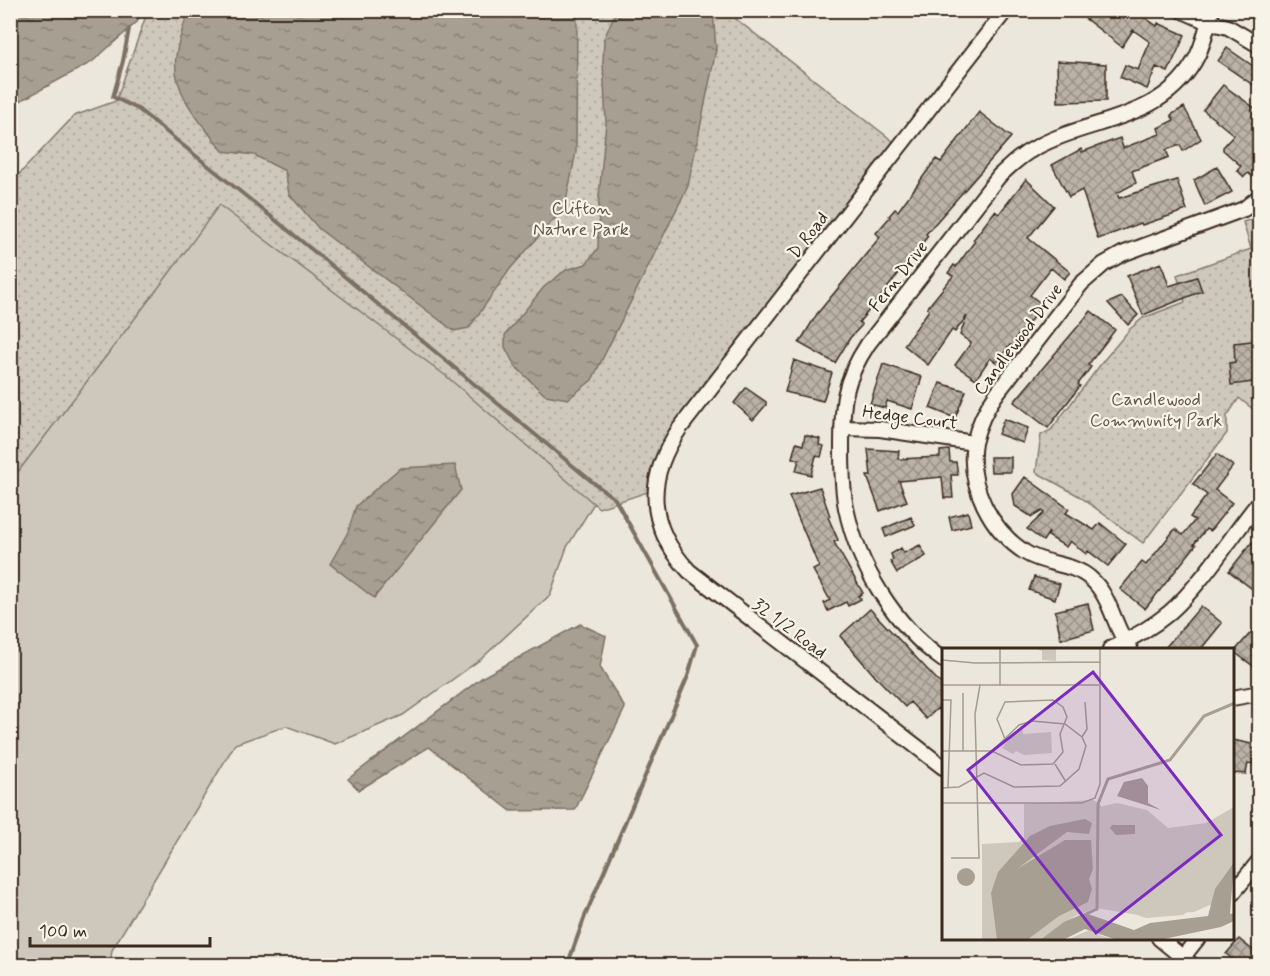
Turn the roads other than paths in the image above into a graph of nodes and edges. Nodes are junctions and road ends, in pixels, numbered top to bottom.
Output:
1 (1006, 10) edge
2 (1181, 10) edge
3 (1210, 16) edge
4 (1260, 46) edge
5 (1260, 196) edge
6 (842, 428) junction
7 (974, 443) junction
8 (654, 490) joint
9 (1260, 501) edge
10 (1127, 645) edge
11 (942, 659) edge
12 (1260, 693) edge
13 (1234, 698) edge
14 (942, 766) edge
15 (1260, 860) edge
16 (1234, 893) edge
17 (1160, 940) edge
18 (1198, 940) edge
19 (1188, 961) edge

1 - 8 street, D Road
2 - 3 street
3 - 4 street
3 - 6 street, Fern Drive
5 - 7 street, Candlewood Drive
6 - 7 street, Hedge Court
6 - 11 street, Fern Drive
7 - 10 street, Candlewood Drive
8 - 14 street, 32 1/2 Road
9 - 10 street
12 - 13 street
15 - 16 street
17 - 19 street
18 - 19 street

